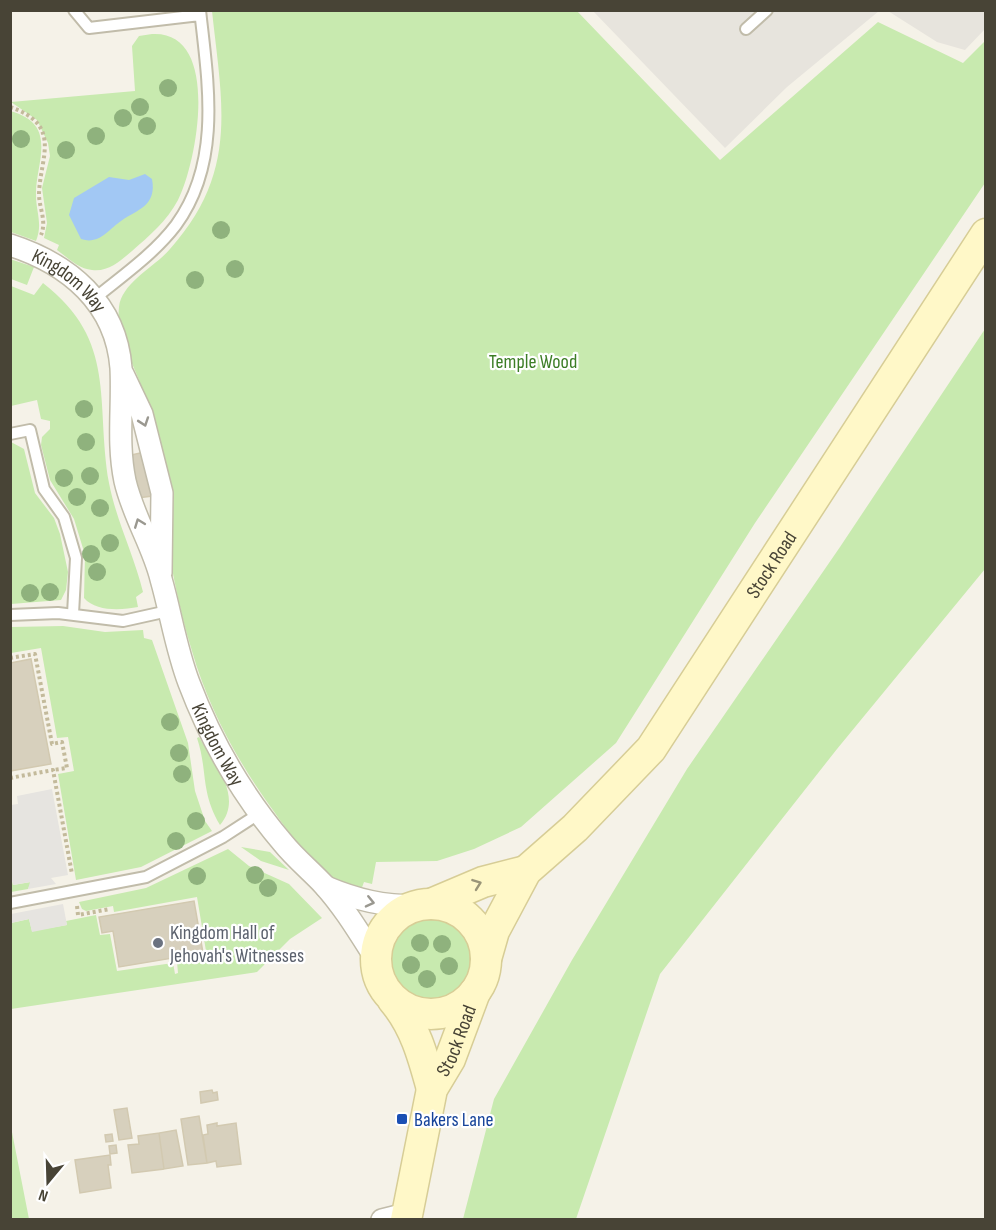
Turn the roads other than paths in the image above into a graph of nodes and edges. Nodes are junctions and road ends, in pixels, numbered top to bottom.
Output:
1 (74, 10) edge
2 (767, 10) edge
3 (200, 13) edge
4 (746, 29) dead end
5 (986, 234) edge
6 (10, 245) edge
7 (94, 299) junction
8 (120, 368) junction
9 (10, 434) edge
10 (161, 577) junction
11 (168, 611) junction
12 (73, 614) junction
13 (10, 615) edge
14 (260, 813) junction
15 (526, 871) junction
16 (325, 886) junction
17 (10, 903) edge
18 (424, 905) junction
19 (376, 958) junction
20 (486, 959) junction
21 (476, 992) junction
22 (392, 998) junction
23 (432, 1089) junction
24 (398, 1218) edge

1 - 3 lane
2 - 4 lane
3 - 7 lane
5 - 15 main road, Stock Road
6 - 7 street, Kingdom Way
7 - 8 street, Kingdom Way
10 -> 8 street, Kingdom Way
8 -> 10 street, Kingdom Way
9 - 12 lane
10 - 11 street, Kingdom Way
11 - 12 lane
11 - 14 street, Kingdom Way
12 - 13 lane
14 - 16 street, Kingdom Way
14 - 17 lane
18 -> 15 main road, Stock Road
15 - 20 main road, Stock Road
16 -> 18 street, Kingdom Way
16 - 19 street, Kingdom Way
18 - 19 main road
18 - 20 main road
19 - 22 main road
20 - 21 main road
21 - 22 main road
21 - 23 main road, Stock Road
22 - 23 main road, Stock Road
23 - 24 main road, Stock Road

